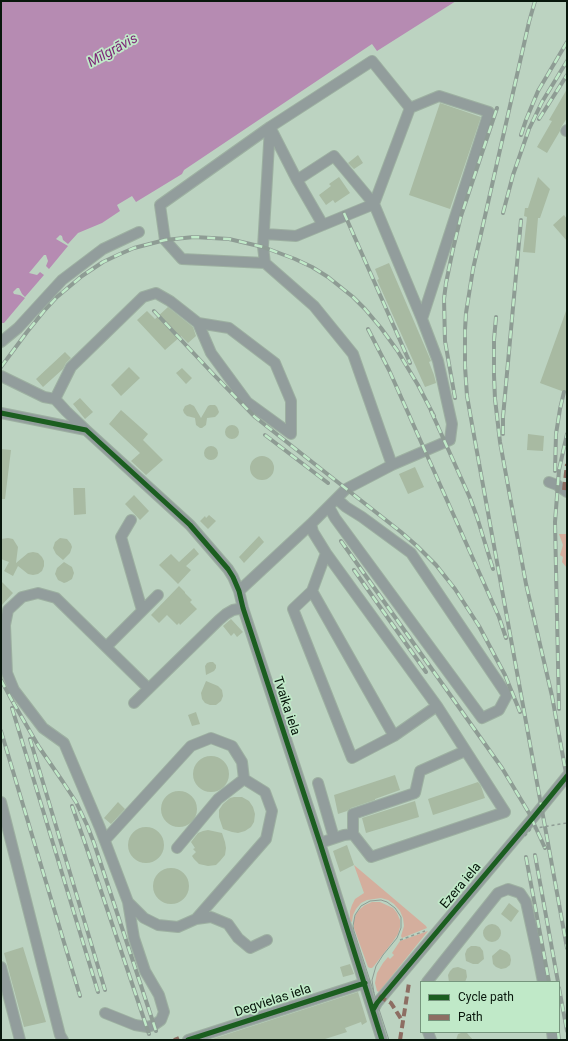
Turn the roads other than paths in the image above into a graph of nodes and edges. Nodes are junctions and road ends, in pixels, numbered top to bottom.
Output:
1 (410, 108) junction
2 (270, 127) junction
3 (297, 180) junction
4 (374, 204) junction
5 (323, 225) junction
6 (139, 232) dead end
7 (265, 234) junction
8 (264, 263) junction
9 (422, 319) junction
10 (198, 322) junction
11 (1, 342) edge
12 (1, 376) edge
13 (55, 399) junction
14 (1, 414) edge
15 (86, 430) junction
16 (392, 465) junction
17 (549, 482) dead end
18 (567, 492) edge
19 (337, 499) junction
20 (329, 507) junction
21 (131, 520) dead end
22 (311, 524) junction
23 (326, 552) junction
24 (239, 590) junction
25 (312, 592) junction
26 (158, 595) dead end
27 (242, 608) junction
28 (142, 610) junction
29 (4, 620) edge
30 (106, 647) junction
31 (148, 688) junction
32 (134, 703) dead end
33 (437, 706) junction
34 (394, 736) junction
35 (465, 750) junction
36 (567, 776) edge
37 (244, 778) junction
38 (318, 783) dead end
39 (1, 802) edge
40 (353, 834) junction
41 (334, 838) junction
42 (105, 840) junction
43 (320, 843) junction
44 (177, 848) dead end
45 (128, 902) junction
46 (196, 919) junction
47 (267, 940) dead end
48 (2, 971) edge
49 (428, 981) edge
50 (543, 981) edge
51 (365, 983) junction
52 (373, 1010) junction
53 (105, 1013) dead end
54 (20, 1040) edge
55 (63, 1040) edge
56 (188, 1040) edge
57 (382, 1040) edge

1 - 2 street
1 - 4 street
1 - 9 street
2 - 3 street
2 - 7 street
2 - 8 street
3 - 4 street
3 - 5 street
4 - 5 street
4 - 9 street
5 - 7 street
6 - 11 street
7 - 8 street
8 - 16 street
9 - 16 street
10 - 10 street
10 - 13 street
12 - 13 street
13 - 15 street, Tvaika iela
14 - 15 street
15 - 24 street, Tvaika iela
16 - 19 street
17 - 18 street
19 - 20 street
19 - 20 street
20 - 22 street
21 - 28 street
22 - 23 street
22 - 24 street
23 - 25 street
23 - 33 street
24 - 27 street, Tvaika iela
25 - 34 street
25 - 34 street
26 - 28 street
27 - 31 street
27 - 43 street, Tvaika iela
28 - 30 street
29 - 30 street
29 - 42 street
30 - 31 street
31 - 32 street
33 - 34 street
33 - 35 street
35 - 40 street
35 - 40 street
36 - 52 street, Ezera iela
37 - 42 street
37 - 44 street
37 - 46 street
38 - 41 street
39 - 55 street
40 - 41 street
41 - 43 street
42 - 45 street
43 - 51 street, Tvaika iela
45 - 46 street
45 - 53 street
46 - 47 street
48 - 54 street
49 - 50 street
51 - 52 street, Tvaika iela
51 - 56 street, Degvielas iela
52 - 57 street, Tvaika iela

